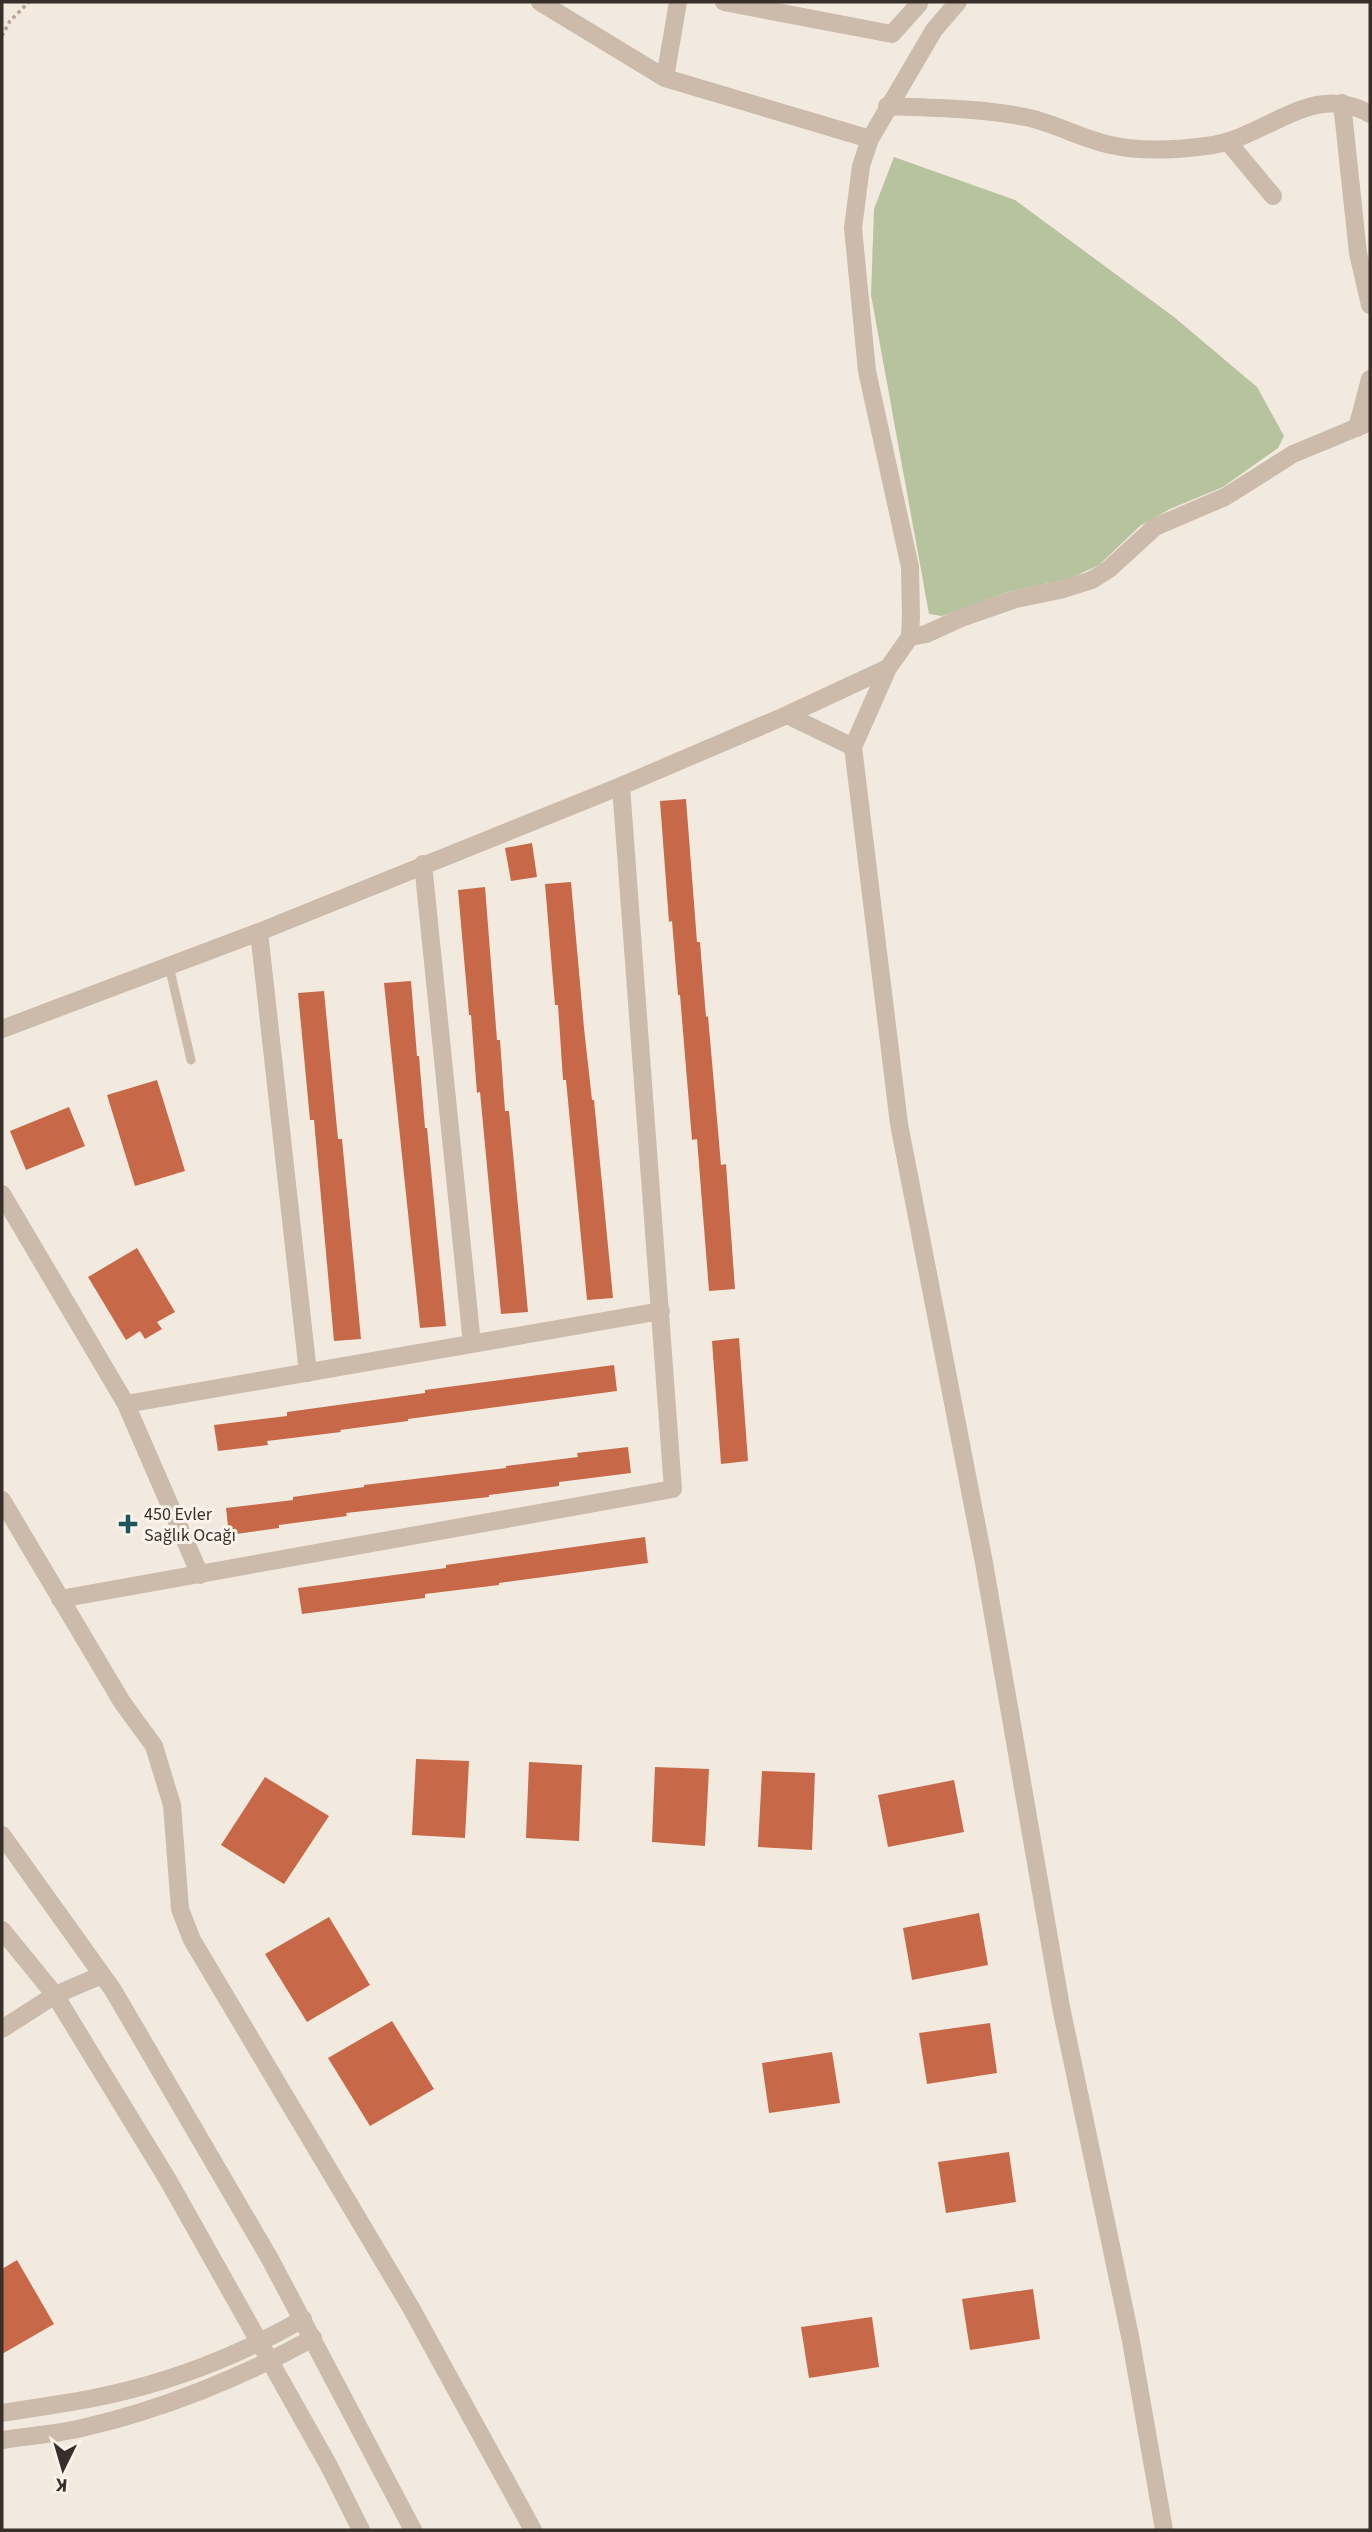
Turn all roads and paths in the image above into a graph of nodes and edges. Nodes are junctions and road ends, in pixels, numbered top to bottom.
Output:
1 (29, 2) edge
2 (540, 2) edge
3 (678, 2) edge
4 (724, 2) edge
5 (958, 2) edge
6 (919, 3) edge
7 (934, 30) junction
8 (2, 36) edge
9 (665, 78) junction
10 (1342, 103) junction
11 (887, 106) junction
12 (1370, 114) edge
13 (870, 139) junction
14 (1228, 142) junction
15 (1273, 196) dead end
16 (1370, 305) edge
17 (1370, 379) edge
18 (1364, 425) edge
19 (910, 637) junction
20 (888, 668) junction
21 (787, 715) junction
22 (853, 747) junction
23 (621, 786) junction
24 (423, 864) junction
25 (259, 932) junction
26 (169, 966) junction
27 (2, 1029) edge
28 (191, 1060) dead end
29 (2, 1194) edge
30 (661, 1311) junction
31 (472, 1344) junction
32 (308, 1373) junction
33 (126, 1404) junction
34 (2, 1500) edge
35 (201, 1575) junction
36 (60, 1599) junction
37 (2, 1835) edge
38 (2, 1930) edge
39 (102, 1975) junction
40 (55, 1995) junction
41 (2, 2029) edge
42 (303, 2319) junction
43 (313, 2338) junction
44 (260, 2344) junction
45 (270, 2362) junction
46 (2, 2413) edge
47 (2, 2440) edge
48 (361, 2530) edge
49 (413, 2530) edge
50 (533, 2530) edge
51 (1164, 2530) edge

1 - 8 path
2 - 9 street
3 - 9 street
4 - 6 street
5 - 7 street
6 - 7 street
7 - 11 street
9 - 13 street
10 - 12 street
10 - 14 street
10 - 16 street
11 - 13 street
11 - 14 street
13 - 19 street
14 - 15 street
17 - 18 street
18 - 19 street
19 - 20 street
20 - 21 street
20 - 22 street
21 - 22 street
21 - 23 street
22 - 51 street
23 - 24 street
23 - 30 street
24 - 25 street
24 - 31 street
25 - 26 street
25 - 32 street
26 - 27 street
26 - 28 lane
29 - 33 street
30 - 31 street
30 - 35 street
31 - 32 street
32 - 33 street
33 - 35 street
34 - 36 street
35 - 36 street
36 - 50 street
37 - 39 street
38 - 40 street
39 - 40 street
39 - 42 street
40 - 41 street
40 - 44 street
42 - 43 street
42 - 44 street
43 - 45 street
43 - 49 street
44 - 45 street
44 - 46 street
45 - 47 street
45 - 48 street

